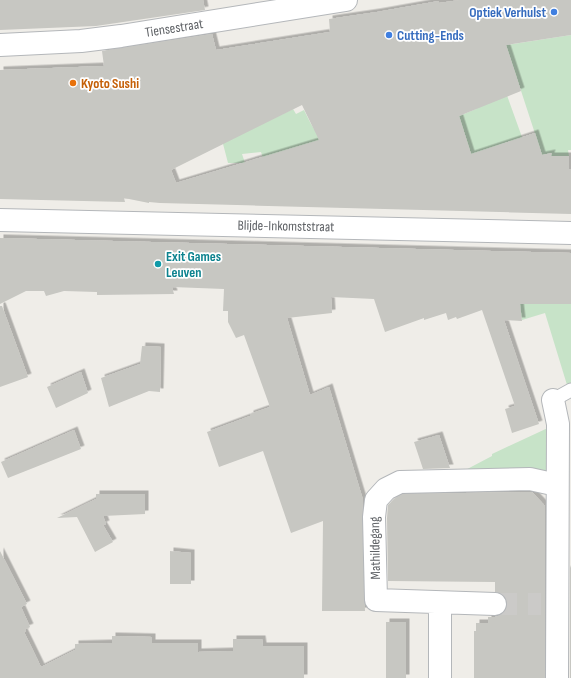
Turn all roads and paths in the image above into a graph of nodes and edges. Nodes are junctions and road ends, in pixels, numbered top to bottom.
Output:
1 (346, 0) edge
2 (0, 45) edge
3 (0, 220) edge
4 (571, 234) edge
5 (562, 395) edge
6 (557, 485) junction
7 (440, 603) junction
8 (495, 604) tunnel mouth
9 (440, 678) edge
10 (557, 678) edge

1 - 2 street, Tiensestraat
3 - 4 street, Blijde-Inkomststraat
5 - 6 street
6 - 7 street, Mathildegang
6 - 10 street
7 - 8 street, Mathildegang
7 - 9 street

